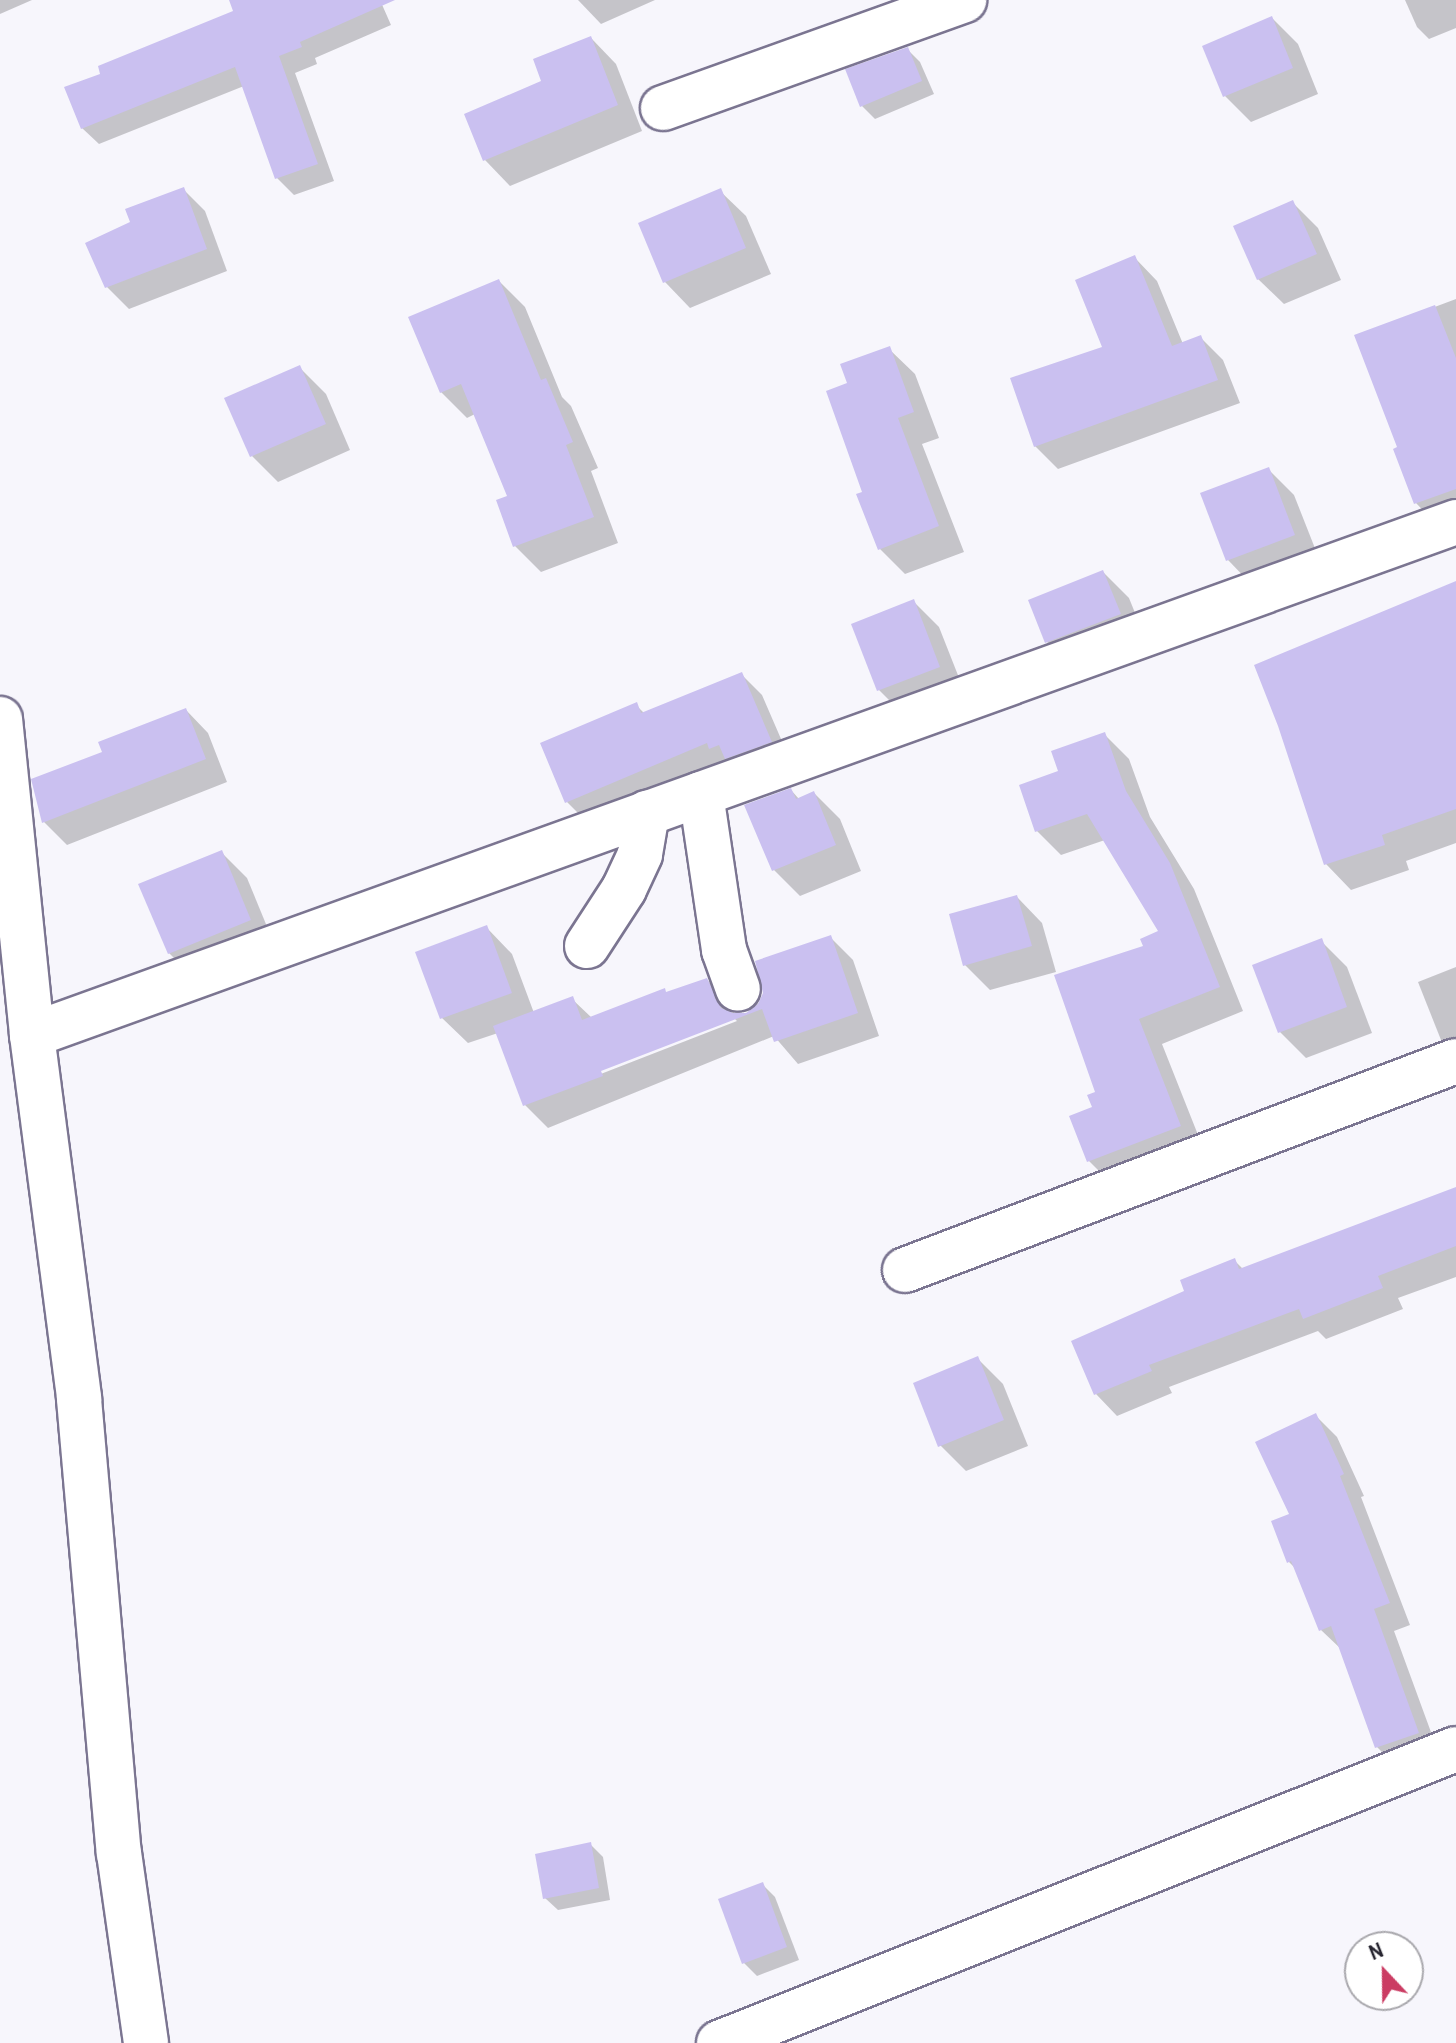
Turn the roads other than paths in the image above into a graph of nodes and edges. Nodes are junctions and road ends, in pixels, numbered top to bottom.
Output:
1 (964, 0) edge
2 (663, 108) dead end
3 (1456, 522) edge
4 (0, 719) edge
5 (701, 794) junction
6 (647, 813) junction
7 (587, 946) dead end
8 (738, 989) dead end
9 (32, 1035) junction
10 (1456, 1061) edge
11 (905, 1270) dead end
12 (1456, 1749) edge
13 (146, 2043) edge
14 (719, 2043) edge

1 - 2 street
3 - 5 street
4 - 9 street
5 - 6 street
5 - 8 street
6 - 7 street
6 - 9 street
9 - 13 street
10 - 11 street
12 - 14 street

